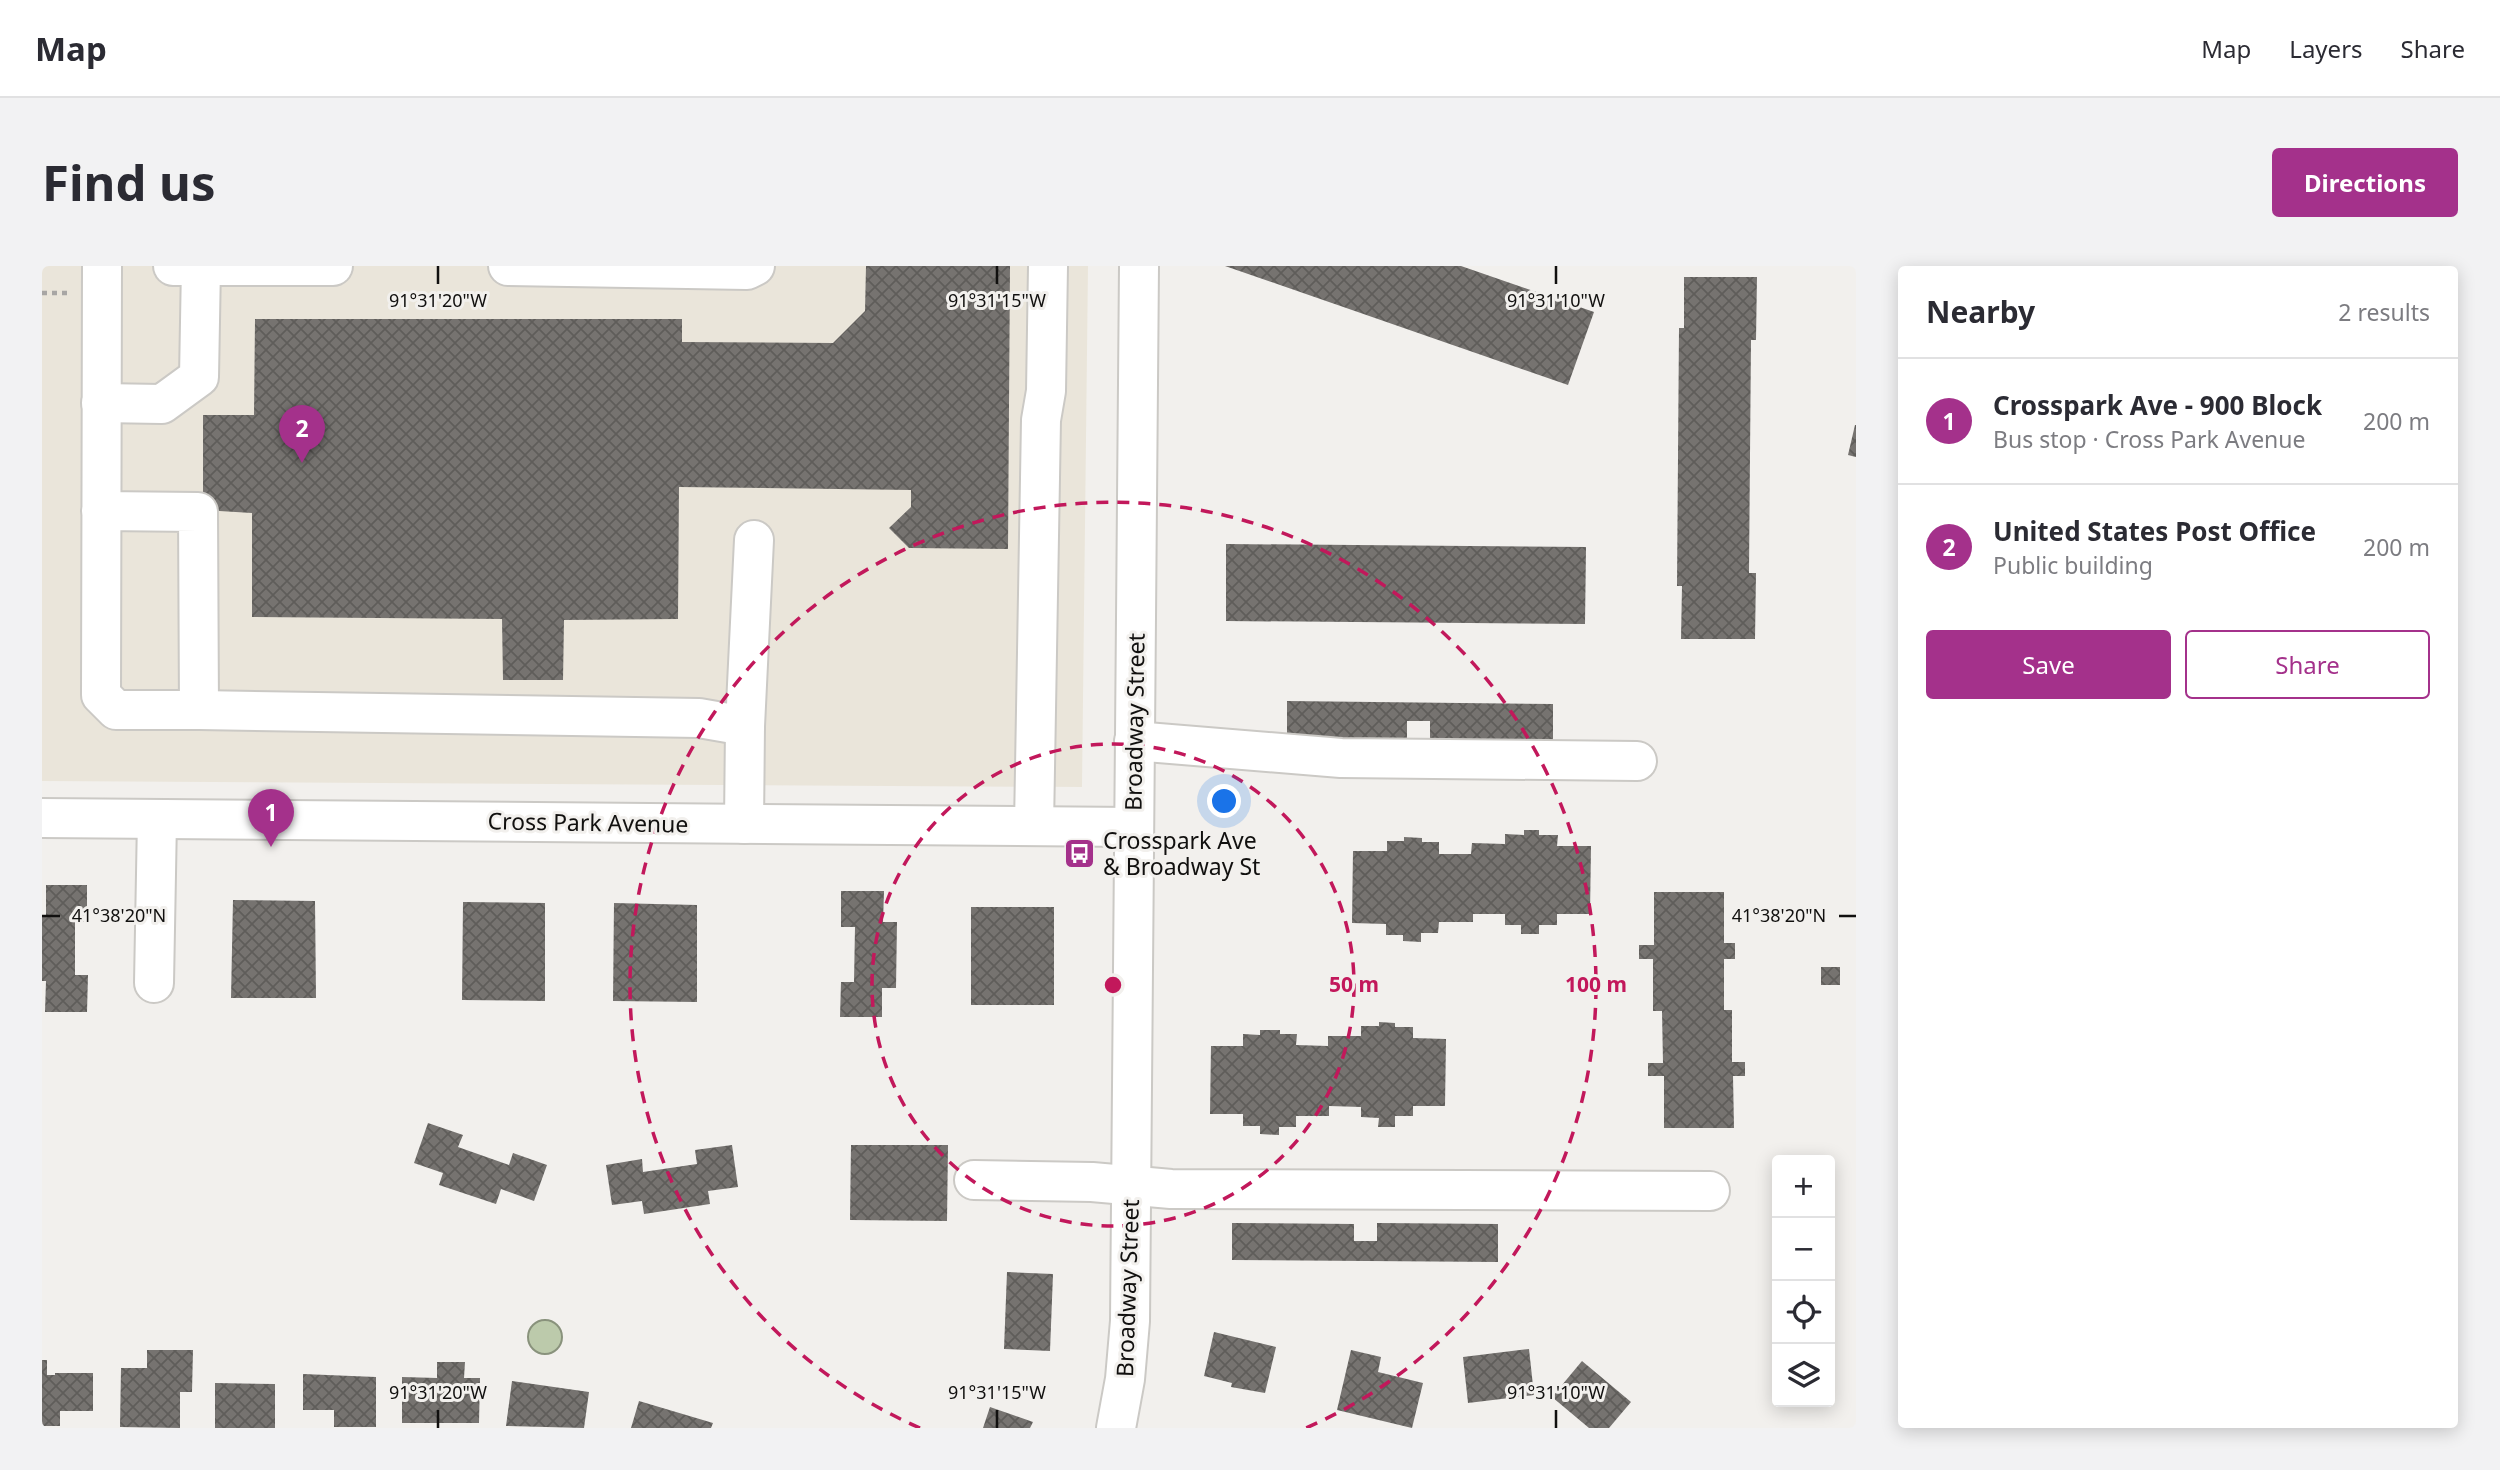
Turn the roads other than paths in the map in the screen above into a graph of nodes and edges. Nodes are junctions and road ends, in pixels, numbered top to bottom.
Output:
1 (102, 266) edge
2 (173, 266) edge
3 (201, 266) edge
4 (332, 266) edge
5 (508, 266) edge
6 (755, 266) edge
7 (1048, 266) edge
8 (1139, 266) edge
9 (225, 267) edge
10 (101, 402) junction
11 (101, 511) junction
12 (754, 540) dead end
13 (199, 710) junction
14 (745, 726) junction
15 (1134, 741) junction
16 (1637, 761) dead end
17 (42, 817) edge
18 (157, 819) junction
19 (744, 824) junction
20 (1034, 826) junction
21 (1133, 827) junction
22 (154, 983) dead end
23 (974, 1180) dead end
24 (1132, 1187) junction
25 (1710, 1191) dead end
26 (1116, 1428) edge

1 - 10 street
2 - 3 street
3 - 9 street
3 - 10 street
4 - 9 street
5 - 6 street
7 - 20 street
8 - 15 street, Broadway Street
10 - 11 street
11 - 13 street
11 - 13 street
12 - 14 street
13 - 14 street
14 - 19 street
15 - 16 street
15 - 21 street, Broadway Street
17 - 18 street, Cross Park Avenue
18 - 19 street, Cross Park Avenue
18 - 22 street
19 - 20 street, Cross Park Avenue
20 - 21 street, Cross Park Avenue
21 - 24 street, Broadway Street
23 - 24 street
24 - 25 street
24 - 26 street, Broadway Street

